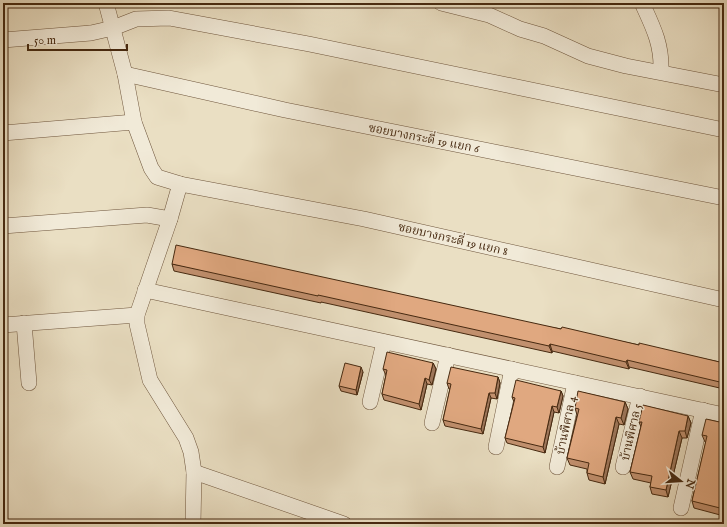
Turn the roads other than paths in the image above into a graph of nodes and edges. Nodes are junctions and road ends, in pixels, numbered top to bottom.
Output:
1 (106, 3) edge
2 (442, 3) edge
3 (642, 3) edge
4 (113, 28) junction
5 (3, 40) edge
6 (661, 71) junction
7 (125, 74) junction
8 (724, 85) edge
9 (134, 122) junction
10 (724, 130) edge
11 (3, 132) edge
12 (180, 184) junction
13 (724, 198) edge
14 (170, 219) junction
15 (3, 226) edge
16 (145, 290) junction
17 (724, 300) edge
18 (137, 315) junction
19 (24, 323) junction
20 (3, 325) edge
21 (384, 342) junction
22 (448, 355) junction
23 (512, 369) junction
24 (29, 383) dead end
25 (575, 383) junction
26 (640, 396) junction
27 (370, 402) dead end
28 (703, 410) junction
29 (724, 415) edge
30 (432, 423) dead end
31 (496, 447) dead end
32 (557, 467) dead end
33 (623, 468) dead end
34 (194, 472) junction
35 (681, 508) dead end
36 (193, 524) edge
37 (344, 524) edge

1 - 4 street, ซอยบางกระดี่ 19 แยก 8
2 - 6 street
3 - 6 street
4 - 5 street
4 - 7 street, ซอยบางกระดี่ 19 แยก 8
4 - 10 street
6 - 8 street
7 - 9 street, ซอยบางกระดี่ 19 แยก 8
7 - 13 street, ซอยบางกระดี่ 19 แยก 6
9 - 11 street
9 - 12 street, ซอยบางกระดี่ 19 แยก 8
12 - 14 street
12 - 17 street, ซอยบางกระดี่ 19 แยก 8
14 - 15 street
14 - 16 street
16 - 18 street
16 - 21 street
18 - 19 street
18 - 34 street
19 - 20 street
19 - 24 street
21 - 22 street
21 - 27 street
22 - 23 street
22 - 30 street
23 - 25 street
23 - 31 street
25 - 26 street
25 - 32 street, บ้านพิศาล 4
26 - 28 street
26 - 33 street, บ้านพิศาล 5
28 - 29 street
28 - 35 street
34 - 36 street
34 - 37 street

